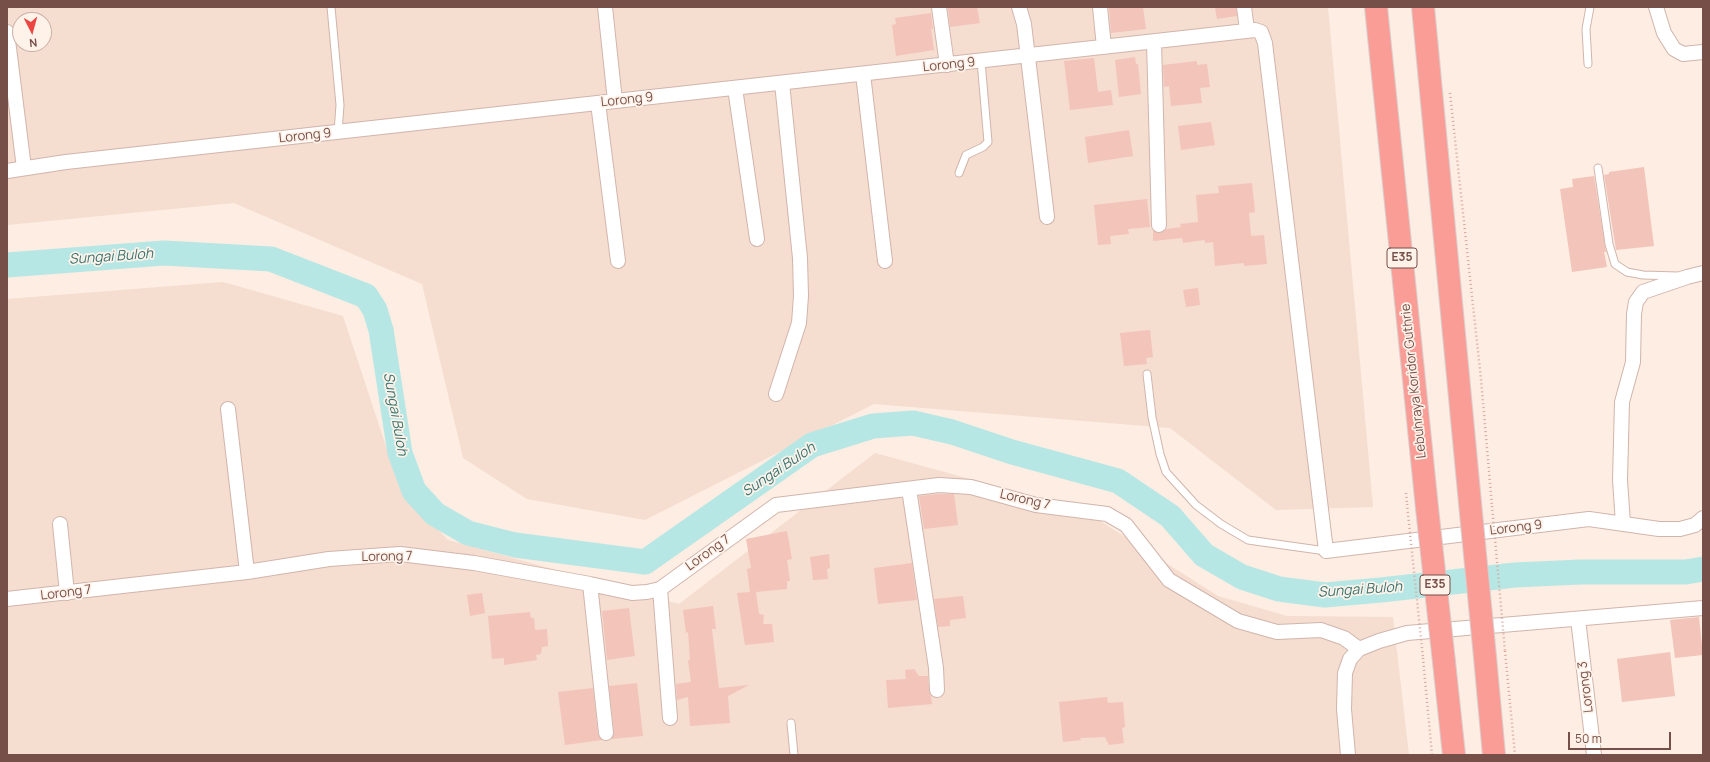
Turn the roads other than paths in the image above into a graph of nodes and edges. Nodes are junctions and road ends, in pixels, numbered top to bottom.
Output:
1 (331, 7) edge
2 (605, 7) edge
3 (939, 7) edge
4 (1019, 7) edge
5 (1100, 7) edge
6 (1244, 7) edge
7 (1376, 7) edge
8 (1424, 7) edge
9 (1590, 7) edge
10 (1656, 7) edge
11 (1247, 30) junction
12 (7, 32) edge
13 (1154, 42) junction
14 (1104, 47) junction
15 (1703, 52) edge
16 (1027, 56) junction
17 (981, 61) junction
18 (1588, 64) dead end
19 (947, 65) junction
20 (863, 74) junction
21 (782, 83) junction
22 (735, 88) junction
23 (615, 101) junction
24 (598, 103) junction
25 (338, 132) junction
26 (24, 168) junction
27 (1598, 168) dead end
28 (7, 171) edge
29 (958, 173) dead end
30 (1047, 217) dead end
31 (1159, 225) dead end
32 (757, 239) dead end
33 (618, 261) dead end
34 (885, 261) dead end
35 (1703, 273) edge
36 (1686, 277) junction
37 (1147, 374) dead end
38 (776, 394) dead end
39 (228, 409) dead end
40 (909, 489) junction
41 (1703, 518) edge
42 (1622, 523) junction
43 (60, 524) dead end
44 (1326, 551) junction
45 (247, 572) junction
46 (590, 584) junction
47 (660, 589) junction
48 (67, 592) junction
49 (7, 600) edge
50 (1703, 608) edge
51 (1578, 619) junction
52 (1359, 649) junction
53 (937, 690) dead end
54 (670, 718) dead end
55 (791, 724) dead end
56 (606, 733) dead end
57 (794, 755) edge
58 (1348, 755) edge
59 (1454, 755) edge
60 (1494, 755) edge
61 (1594, 755) edge

1 - 25 lane
2 - 23 street
3 - 19 street
4 - 16 street
5 - 14 street
6 - 11 street
7 - 59 highway, Lebuhraya Koridor Guthrie / E35, bridge
8 - 60 highway, bridge
9 - 18 lane
10 - 15 street
11 - 13 street, Lorong 9
11 - 44 street
12 - 26 street
13 - 14 street, Lorong 9
13 - 31 street
14 - 16 street, Lorong 9
16 - 17 street, Lorong 9
16 - 30 street
17 - 19 street, Lorong 9
17 - 29 lane
19 - 20 street, Lorong 9
20 - 21 street, Lorong 9
20 - 34 street
21 - 22 street, Lorong 9
21 - 38 street
22 - 23 street, Lorong 9
22 - 32 street
23 - 24 street, Lorong 9
24 - 25 street, Lorong 9
24 - 33 street
25 - 26 street, Lorong 9
26 - 28 street, Lorong 9
27 - 36 lane
35 - 36 street
36 - 42 street
37 - 44 lane
39 - 45 street
40 - 47 street, Lorong 7
40 - 52 street, Lorong 7
40 - 53 street
41 - 42 street, Lorong 9
42 - 44 street, Lorong 9
43 - 48 street
45 - 46 street, Lorong 7
45 - 48 street, Lorong 7
46 - 47 street, Lorong 7
46 - 56 street
47 - 54 street
48 - 49 street, Lorong 7
50 - 51 street
51 - 52 street
51 - 61 street, Lorong 3
52 - 58 street
55 - 57 lane

